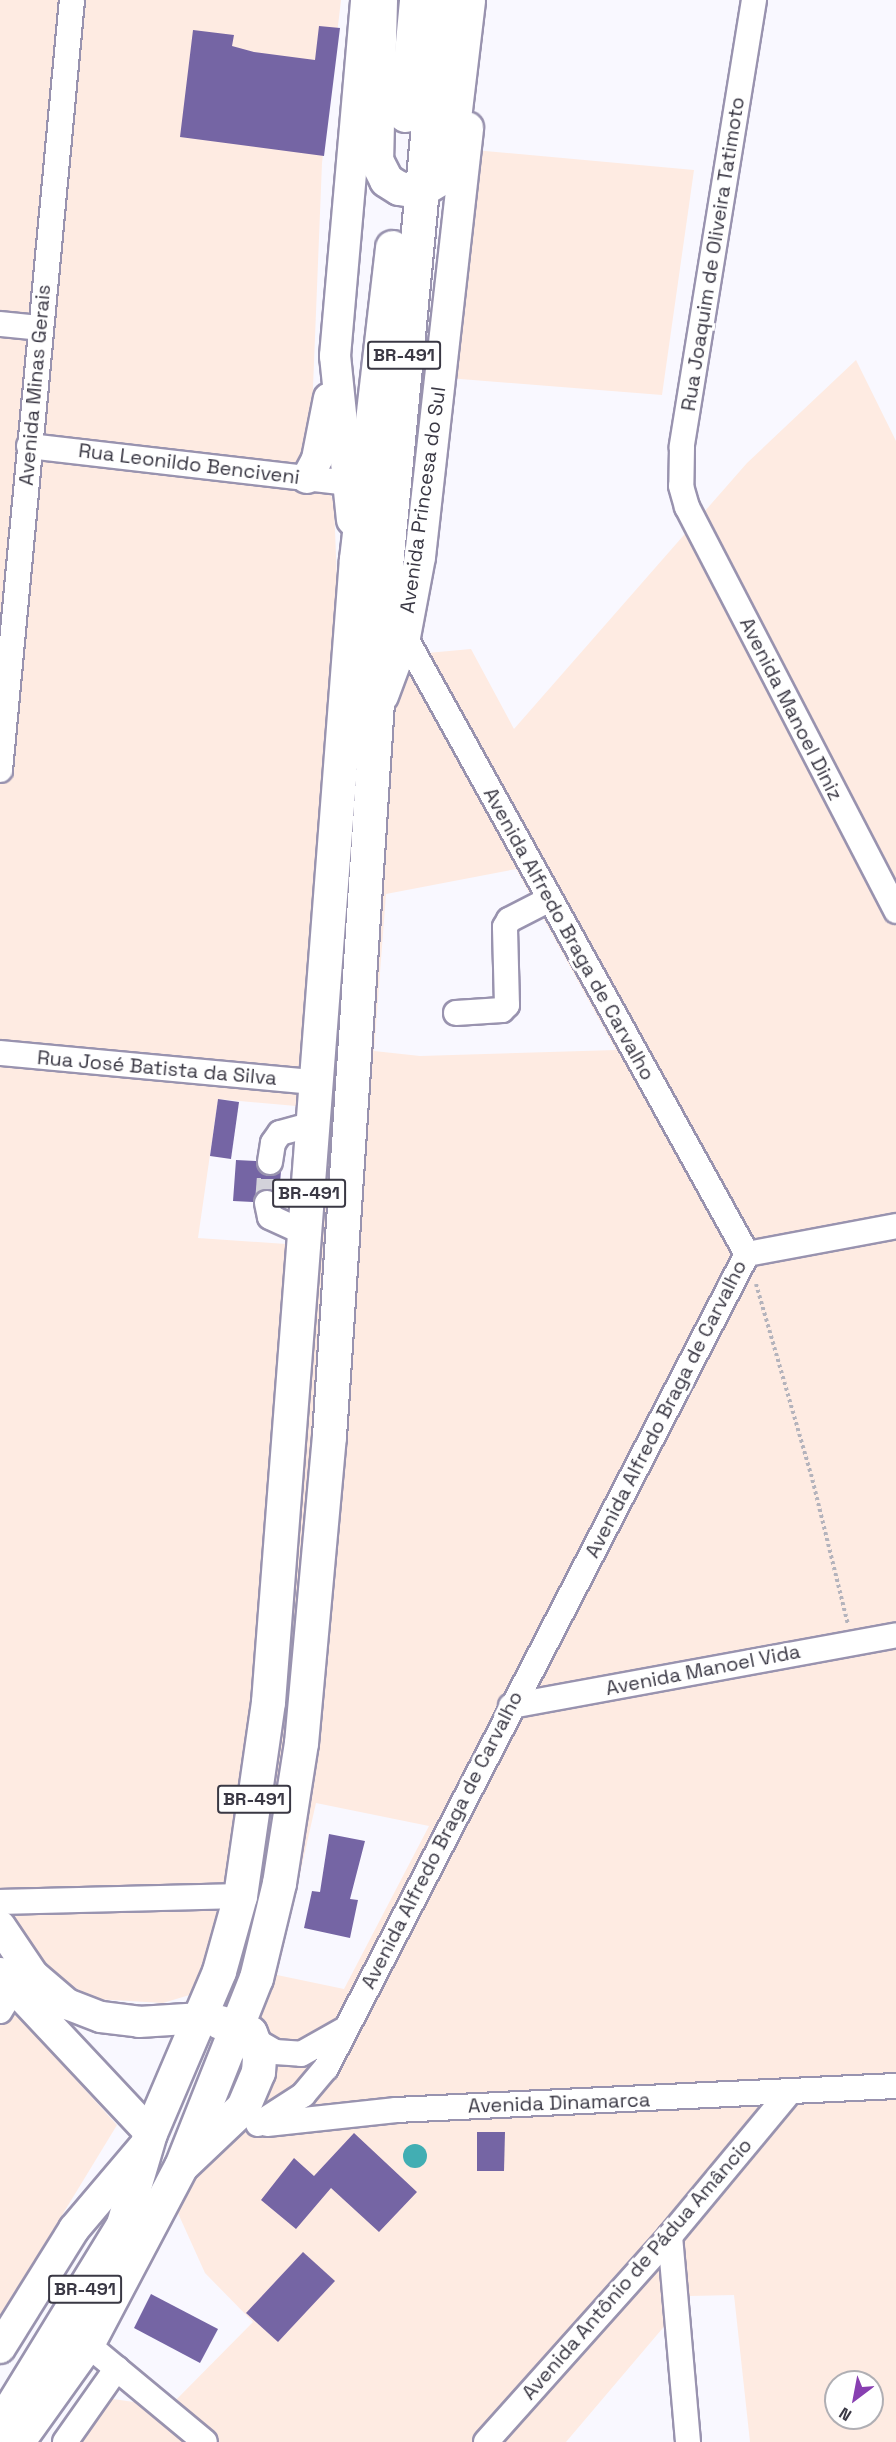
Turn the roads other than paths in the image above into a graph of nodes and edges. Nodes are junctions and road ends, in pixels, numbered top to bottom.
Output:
1 (72, 0) edge
2 (366, 0) edge
3 (380, 0) edge
4 (416, 0) edge
5 (441, 0) edge
6 (468, 0) edge
7 (482, 0) edge
8 (754, 0) edge
9 (409, 189) junction
10 (0, 324) edge
11 (40, 328) junction
12 (335, 356) junction
13 (29, 446) junction
14 (307, 478) junction
15 (349, 483) junction
16 (687, 507) joint
17 (356, 558) junction
18 (405, 637) junction
19 (377, 710) junction
20 (0, 770) edge
21 (550, 899) junction
22 (896, 911) edge
23 (456, 1013) dead end
24 (0, 1053) edge
25 (313, 1082) junction
26 (313, 1124) junction
27 (270, 1162) tunnel mouth
28 (267, 1203) tunnel mouth
29 (896, 1226) edge
30 (308, 1234) junction
31 (747, 1254) junction
32 (896, 1635) edge
33 (511, 1706) junction
34 (240, 1896) junction
35 (0, 1902) edge
36 (0, 1926) edge
37 (4, 1991) edge
38 (202, 2018) junction
39 (345, 2029) junction
40 (247, 2033) junction
41 (896, 2086) edge
42 (787, 2095) junction
43 (258, 2124) junction
44 (223, 2131) junction
45 (148, 2138) junction
46 (181, 2166) junction
47 (670, 2236) junction
48 (87, 2344) junction
49 (0, 2348) edge
50 (117, 2368) junction
51 (0, 2425) edge
52 (17, 2442) edge
53 (65, 2442) edge
54 (205, 2442) edge
55 (486, 2442) edge
56 (688, 2442) edge

1 - 11 street, Avenida Minas Gerais
2 - 12 main road
3 - 9 highway
4 - 9 highway, BR-491
5 - 9 highway, BR-491
6 - 9 highway
7 - 18 main road, Avenida Princesa do Sul
8 - 16 street, Rua Joaquim de Oliveira Tatimoto
9 - 17 highway, BR-491
9 - 19 highway, BR-491
10 - 11 street
11 - 13 street, Avenida Minas Gerais
12 - 14 main road
12 - 15 main road
13 - 14 street, Rua Leonildo Benciveni
13 - 20 street, Avenida Minas Gerais
14 - 15 street, Rua Leonildo Benciveni
15 - 17 main road
16 - 22 street, Avenida Manoel Diniz
17 - 25 highway, BR-491
18 - 19 main road, Avenida Princesa do Sul
18 - 21 street, Avenida Alfredo Braga de Carvalho
19 - 40 highway, BR-491
21 - 23 street
21 - 31 street, Avenida Alfredo Braga de Carvalho
24 - 25 street, Rua José Batista da Silva
25 - 26 highway, BR-491
26 - 27 street
26 - 30 highway, BR-491
28 - 30 street
29 - 31 street
30 - 34 highway, BR-491
31 - 33 street, Avenida Alfredo Braga de Carvalho
32 - 33 street, Avenida Manoel Vida
33 - 39 street, Avenida Alfredo Braga de Carvalho
34 - 35 street
34 - 38 highway, BR-491
36 - 38 main road
37 - 45 main road
38 - 40 highway
38 - 45 highway, BR-491
39 - 40 street
39 - 43 street, Avenida Alfredo Braga de Carvalho
40 - 44 highway
40 - 46 highway, BR-491
41 - 42 street, Avenida Dinamarca
42 - 43 street, Avenida Dinamarca
42 - 47 street, Avenida Antônio de Pádua Amâncio
43 - 44 street, Avenida Dinamarca
44 - 46 highway
45 - 49 main road
45 - 51 highway, BR-491
46 - 48 highway, BR-491
47 - 55 street, Avenida Antônio de Pádua Amâncio
47 - 56 street
48 - 50 street
48 - 52 highway, BR-491
50 - 53 street
50 - 54 street

